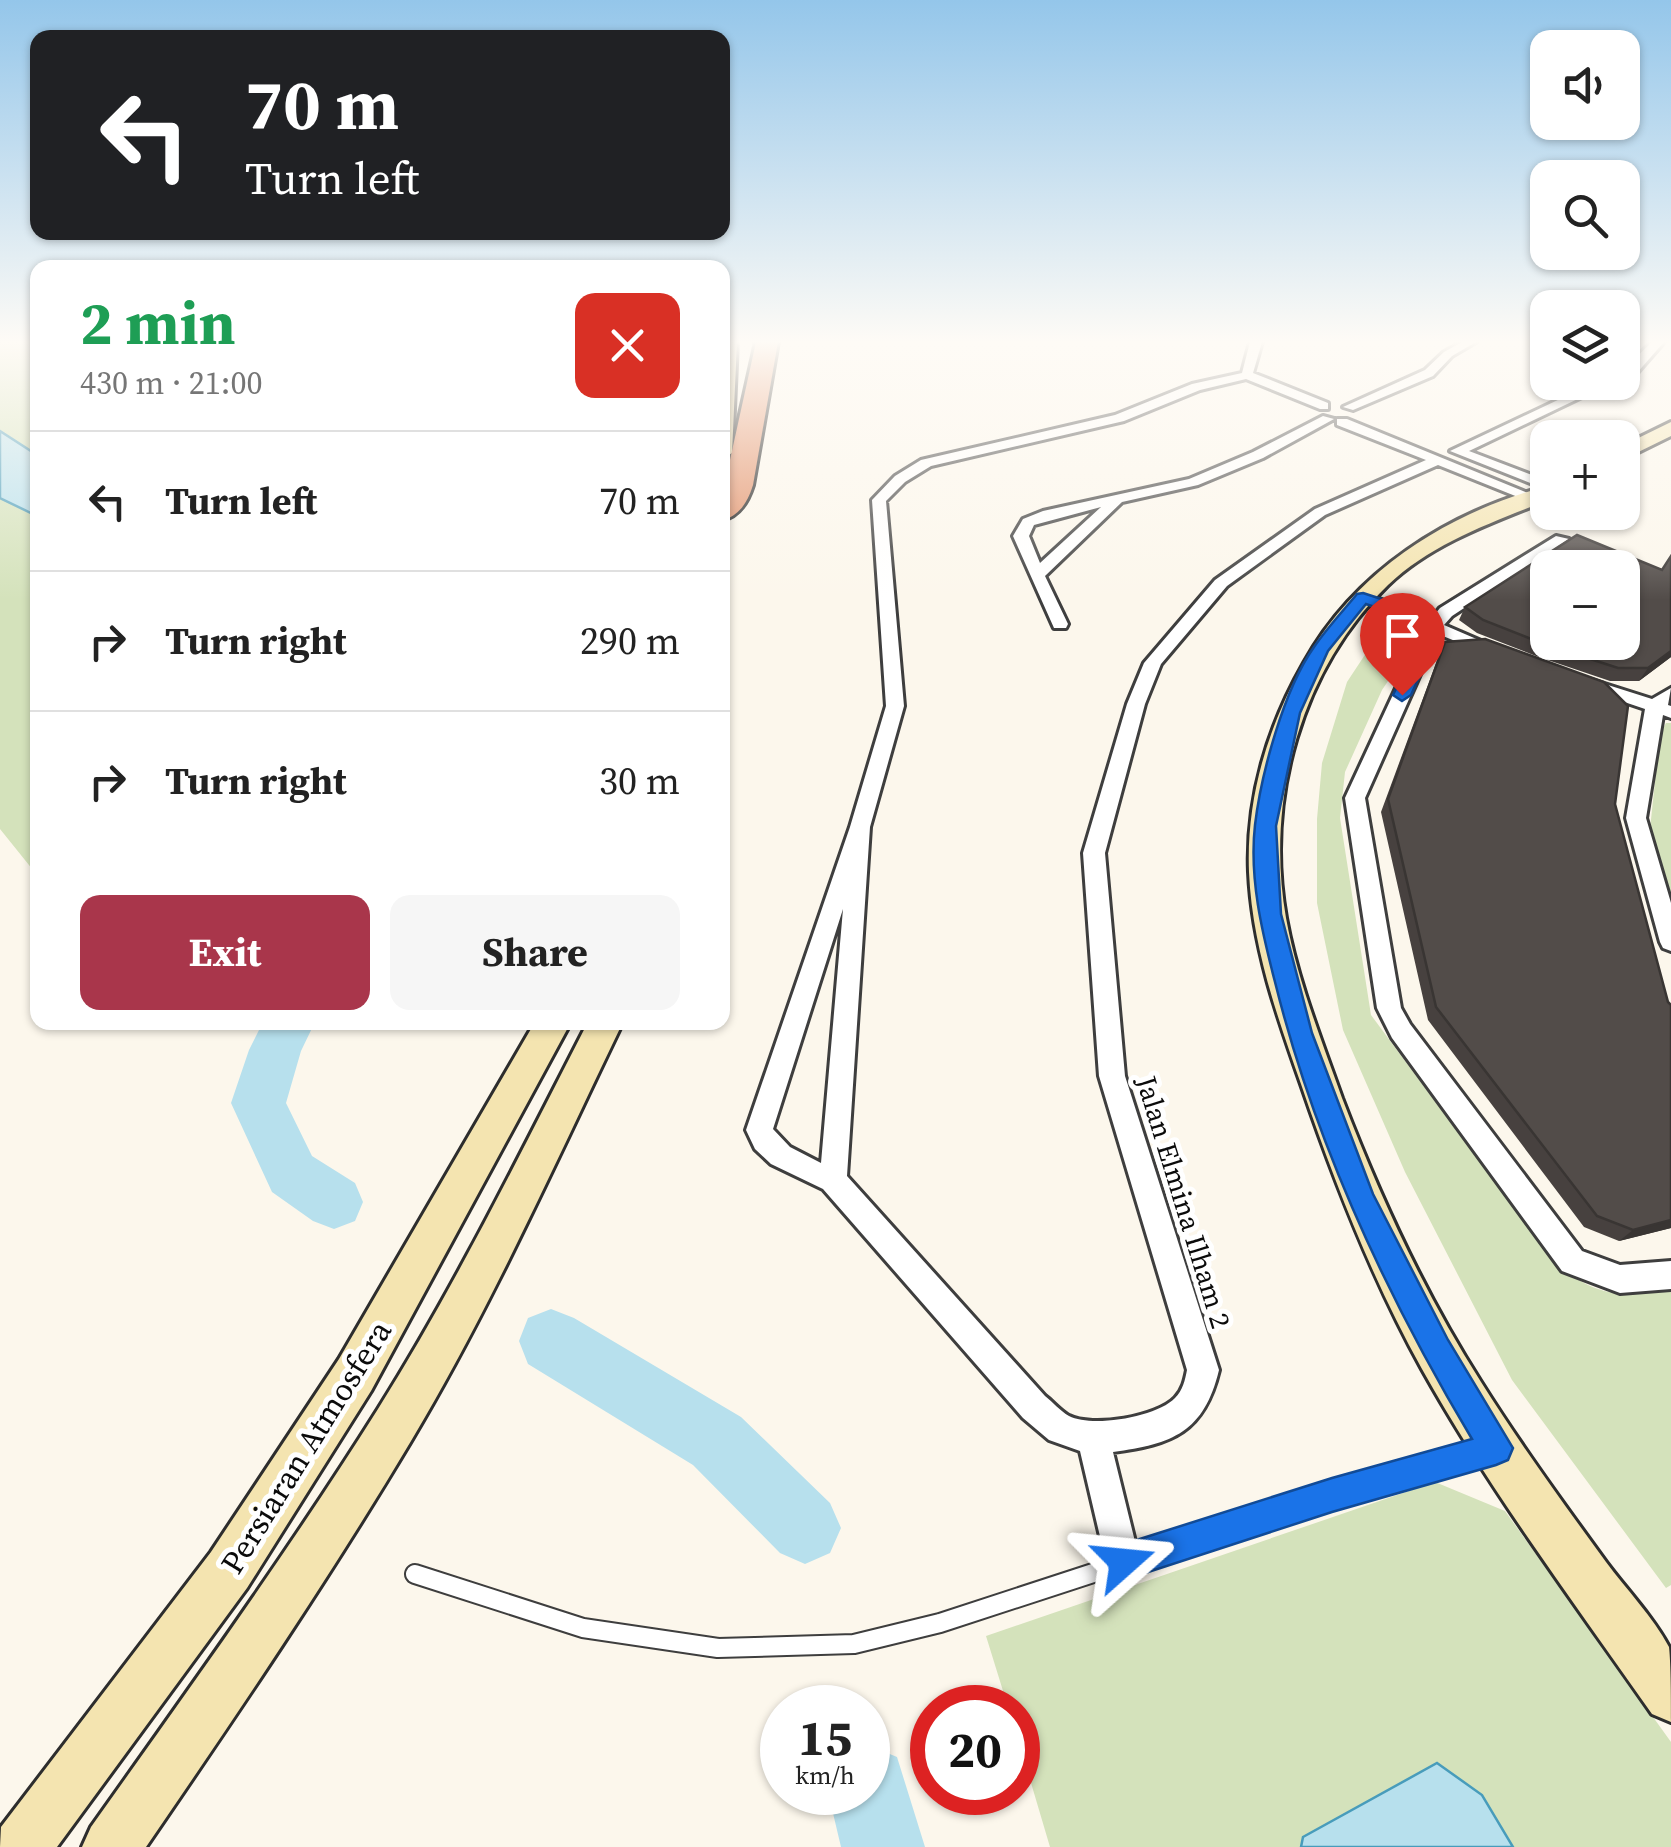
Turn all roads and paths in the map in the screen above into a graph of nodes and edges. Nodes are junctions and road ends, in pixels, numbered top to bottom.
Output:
1 (751, 428) edge
2 (1076, 428) edge
3 (1309, 428) edge
4 (1368, 428) edge
5 (1391, 428) edge
6 (1506, 428) edge
7 (1671, 428) edge
8 (1640, 444) edge
9 (1447, 455) junction
10 (1530, 487) edge
11 (1119, 498) junction
12 (1530, 498) edge
13 (730, 504) edge
14 (1561, 539) dead end
15 (1039, 573) junction
16 (1360, 602) junction
17 (1060, 624) dead end
18 (1433, 627) junction
19 (1513, 658) edge
20 (1565, 676) edge
21 (1666, 704) edge
22 (860, 827) junction
23 (1671, 942) edge
24 (550, 1030) edge
25 (602, 1030) edge
26 (832, 1180) junction
27 (1671, 1275) edge
28 (1092, 1438) junction
29 (1496, 1448) junction
30 (1124, 1562) junction
31 (415, 1574) dead end
32 (1671, 1696) edge
33 (21, 1847) edge
34 (111, 1847) edge

1 - 13 highway
2 - 22 street
3 - 11 street
4 - 9 street
5 - 9 street
6 - 9 street
7 - 8 street
9 - 10 street
9 - 28 street, Jalan Elmina Ilham 2
11 - 15 street
11 - 15 street
12 - 16 street
14 - 18 street
15 - 17 street
16 - 18 street
16 - 29 street
18 - 19 street
18 - 27 street
20 - 21 street
21 - 23 street
22 - 26 street
22 - 26 street
24 - 33 street, Persiaran Atmosfera
25 - 34 street, Persiaran Atmosfera
26 - 28 street
28 - 30 street
29 - 30 lane
29 - 32 street
30 - 31 lane

